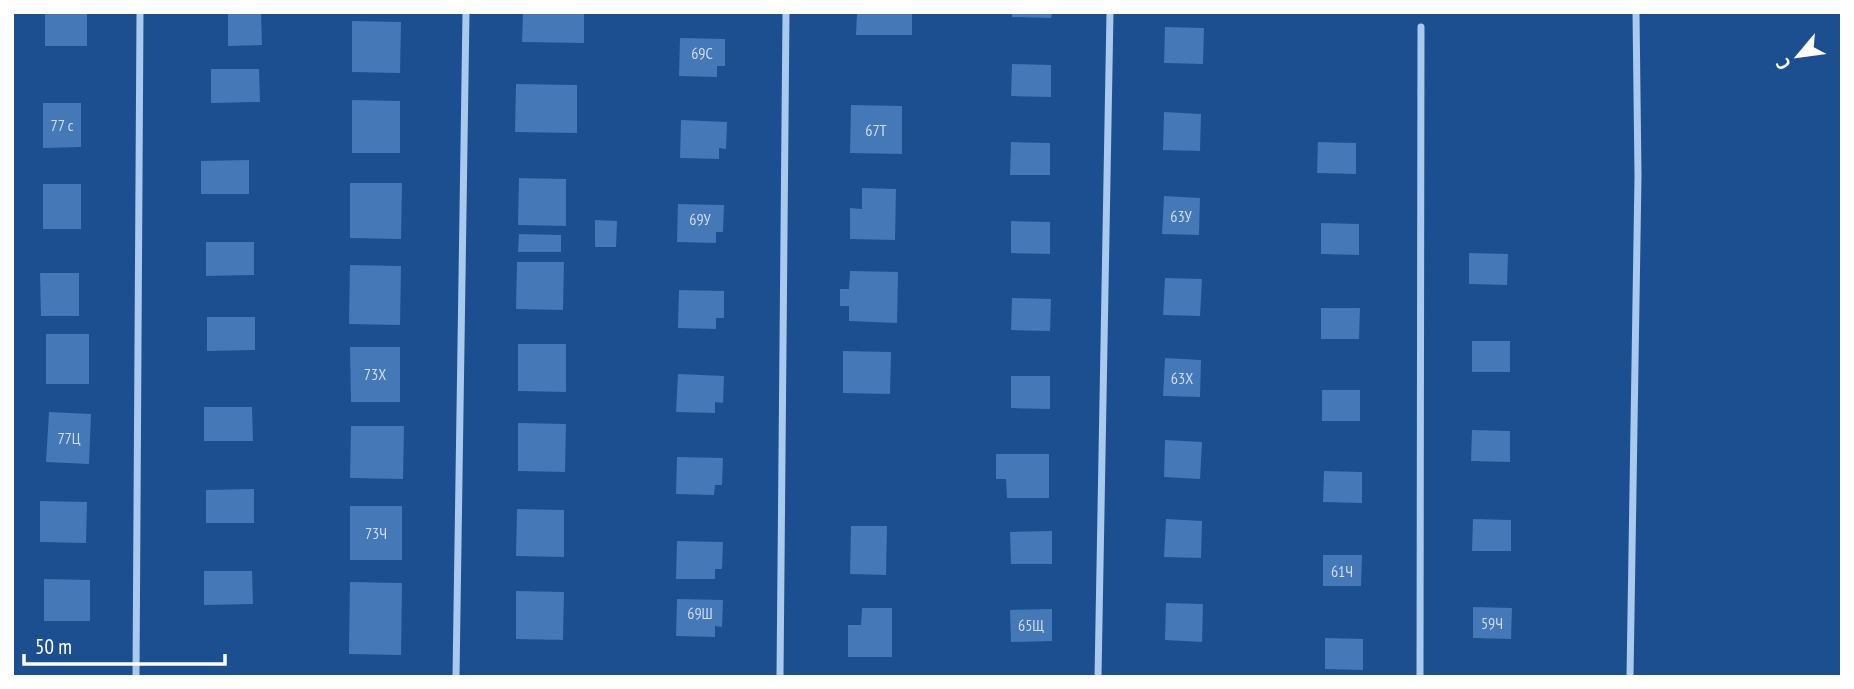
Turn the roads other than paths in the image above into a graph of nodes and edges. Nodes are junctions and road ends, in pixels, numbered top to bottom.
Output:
1 (140, 12) edge
2 (466, 12) edge
3 (786, 12) edge
4 (1110, 12) edge
5 (1636, 12) edge
6 (1421, 27) dead end
7 (136, 677) edge
8 (456, 677) edge
9 (780, 677) edge
10 (1098, 677) edge
11 (1420, 677) edge
12 (1630, 677) edge

1 - 7 street
2 - 8 street
3 - 9 street
4 - 10 street
5 - 12 street
6 - 11 street

